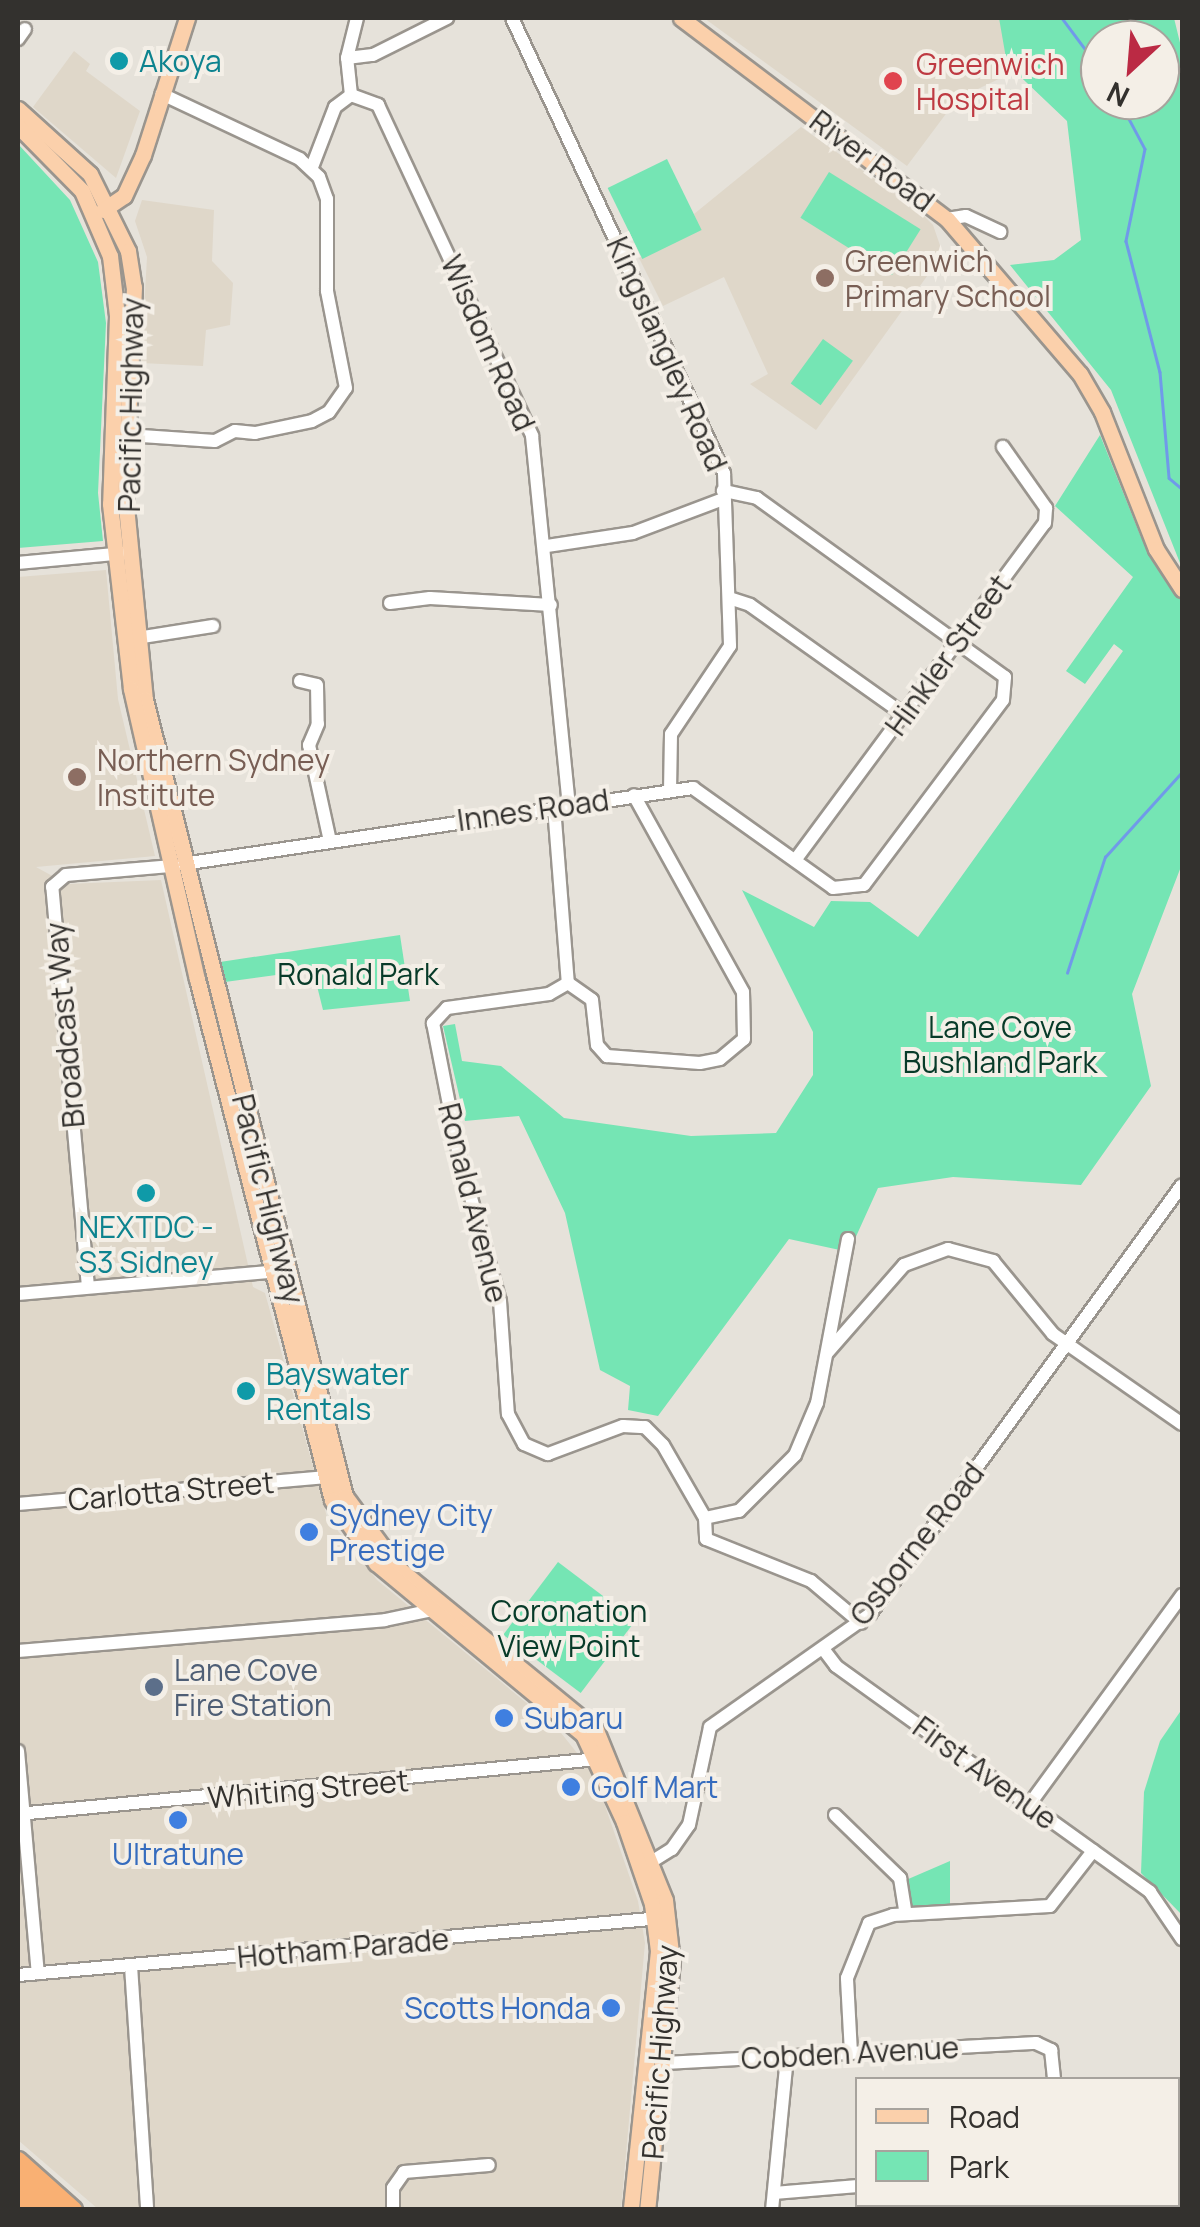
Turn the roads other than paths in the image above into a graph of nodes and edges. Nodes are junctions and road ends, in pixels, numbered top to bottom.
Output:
1 (187, 18) edge
2 (357, 18) edge
3 (446, 18) edge
4 (512, 18) edge
5 (681, 18) edge
6 (347, 58) junction
7 (162, 94) junction
8 (351, 95) junction
9 (18, 109) edge
10 (18, 126) edge
11 (312, 168) junction
12 (112, 206) junction
13 (94, 214) junction
14 (947, 219) junction
15 (1000, 232) dead end
16 (127, 436) junction
17 (1004, 446) dead end
18 (723, 495) junction
19 (547, 546) junction
20 (122, 553) junction
21 (18, 563) edge
22 (1182, 589) edge
23 (729, 598) junction
24 (390, 603) dead end
25 (551, 606) junction
26 (213, 626) dead end
27 (136, 638) junction
28 (959, 640) junction
29 (300, 681) dead end
30 (905, 716) junction
31 (670, 790) junction
32 (634, 795) junction
33 (570, 804) junction
34 (554, 806) junction
35 (330, 840) junction
36 (796, 859) junction
37 (176, 865) junction
38 (852, 891) joint
39 (568, 983) junction
40 (1182, 1186) edge
41 (848, 1238) dead end
42 (279, 1271) junction
43 (88, 1286) junction
44 (18, 1294) edge
45 (1066, 1344) junction
46 (827, 1353) junction
47 (1182, 1424) edge
48 (324, 1477) junction
49 (18, 1504) edge
50 (705, 1518) junction
51 (1182, 1596) edge
52 (432, 1610) junction
53 (861, 1623) junction
54 (824, 1650) junction
55 (18, 1651) edge
56 (18, 1751) edge
57 (598, 1759) junction
58 (1029, 1804) junction
59 (20, 1814) edge
60 (834, 1815) dead end
61 (1093, 1851) junction
62 (647, 1866) junction
63 (906, 1914) junction
64 (661, 1918) junction
65 (1182, 1939) edge
66 (131, 1966) junction
67 (38, 1973) junction
68 (18, 1975) edge
69 (851, 2053) junction
70 (787, 2056) junction
71 (665, 2063) junction
72 (1054, 2077) edge
73 (18, 2161) edge
74 (489, 2165) dead end
75 (18, 2182) edge
76 (855, 2186) edge
77 (774, 2193) junction
78 (48, 2210) edge
79 (71, 2210) edge
80 (147, 2210) edge
81 (393, 2210) edge
82 (632, 2210) edge
83 (647, 2210) edge
84 (772, 2210) edge

1 - 7 main road
2 - 6 street
3 - 6 street
4 - 18 street, Kingslangley Road
5 - 14 main road, River Road
6 - 8 street
7 - 11 street
7 - 12 main road
8 - 11 street
8 - 19 street, Wisdom Road
9 - 12 main road, Pacific Highway
10 - 13 main road, Pacific Highway
11 - 16 street
12 - 13 main road
12 - 16 main road, Pacific Highway
13 - 20 main road, Pacific Highway
14 - 15 street
14 - 22 main road, River Road
16 - 20 main road, Pacific Highway
17 - 28 street, Hinkler Street
18 - 19 street
18 - 23 street
18 - 28 street, Kingslangley Road
19 - 25 street, Wisdom Road
20 - 21 street
20 - 27 main road, Pacific Highway
20 - 37 main road, Pacific Highway
23 - 30 street
23 - 31 street
24 - 25 street
25 - 33 street, Wisdom Road
26 - 27 street
27 - 37 main road, Pacific Highway
28 - 30 street, Hinkler Street
28 - 38 street, Kingslangley Road
29 - 35 street
30 - 36 street, Hinkler Street
31 - 32 street, Innes Road
31 - 36 street, Innes Road
32 - 33 street, Innes Road
32 - 39 street
33 - 34 street, Innes Road
34 - 35 street, Innes Road
34 - 39 street
35 - 37 street, Innes Road
36 - 38 street, Innes Road
37 - 42 main road, Pacific Highway
37 - 43 street, Broadcast Way
39 - 50 street, Ronald Avenue
40 - 45 street, Osborne Road
41 - 46 street
42 - 43 street
42 - 48 main road, Pacific Highway
42 - 62 main road, Pacific Highway
43 - 44 street
45 - 46 street
45 - 47 street
45 - 53 street, Osborne Road
46 - 50 street
48 - 49 street, Carlotta Street
48 - 52 main road, Pacific Highway
50 - 53 street, Ronald Avenue
51 - 58 street
52 - 55 street
52 - 57 main road, Pacific Highway
53 - 54 street, Osborne Road
54 - 58 street, First Avenue
54 - 62 street, Osborne Road
56 - 59 street
57 - 59 street, Whiting Street
57 - 62 main road, Pacific Highway
58 - 61 street, First Avenue
59 - 67 street
60 - 63 street
61 - 63 street
61 - 65 street, First Avenue
62 - 64 main road, Pacific Highway
63 - 69 street
64 - 66 street, Hotham Parade
64 - 71 main road, Pacific Highway
64 - 82 main road, Pacific Highway
66 - 67 street, Hotham Parade
66 - 80 street
67 - 68 street, Hotham Parade
69 - 70 street, Cobden Avenue
69 - 72 street, Cobden Avenue
70 - 71 street, Cobden Avenue
70 - 77 street
71 - 83 main road, Pacific Highway
73 - 79 highway
74 - 81 street
75 - 78 highway
76 - 77 street
77 - 84 street

